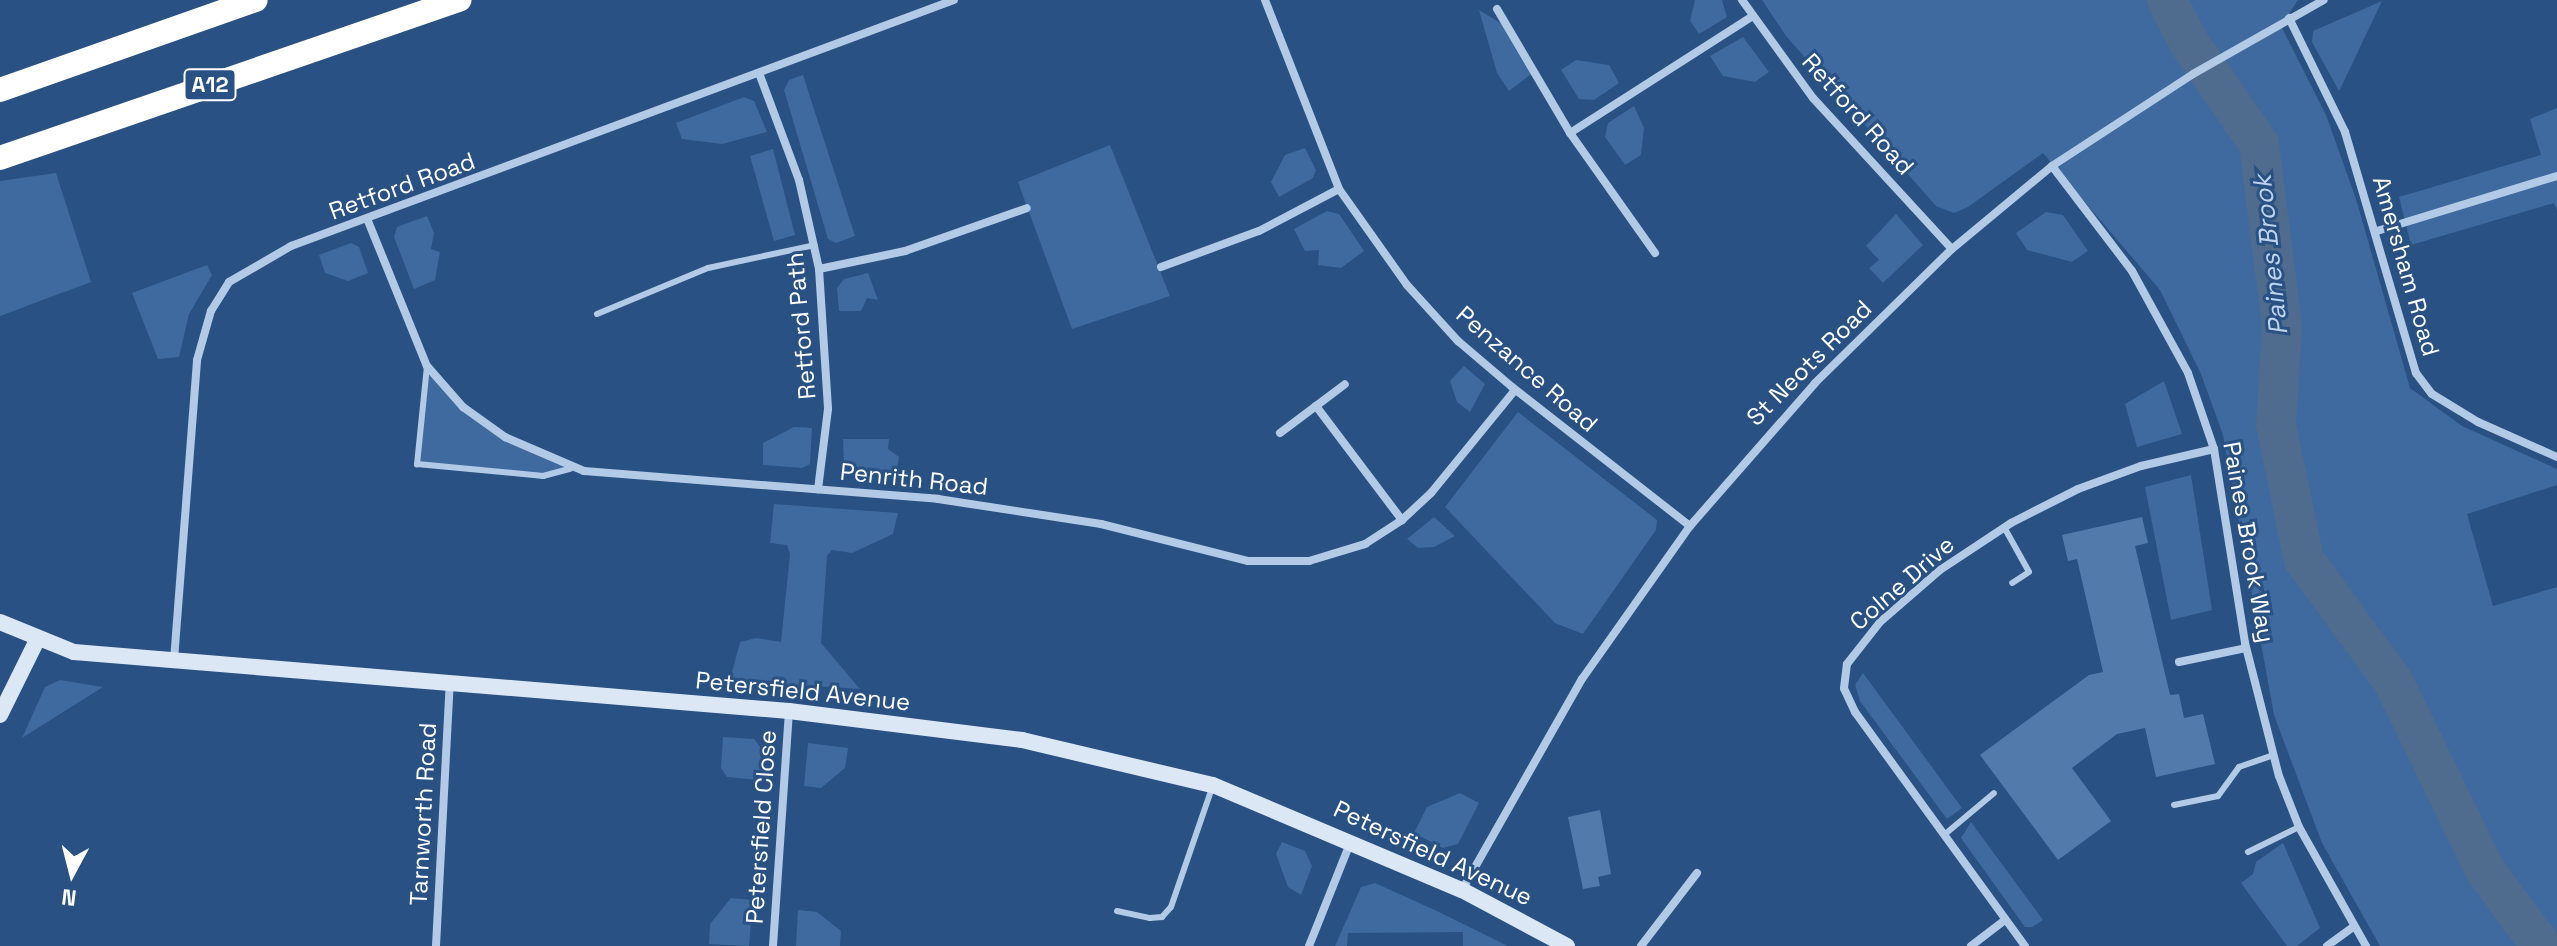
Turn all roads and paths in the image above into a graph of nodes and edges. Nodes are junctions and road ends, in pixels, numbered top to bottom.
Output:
1 (460, 0) edge
2 (954, 0) edge
3 (1265, 0) edge
4 (1742, 0) edge
5 (2324, 0) edge
6 (251, 1) edge
7 (1497, 9) dead end
8 (1750, 18) junction
9 (2289, 18) junction
10 (759, 73) junction
11 (0, 90) edge
12 (1570, 133) junction
13 (0, 158) edge
14 (2052, 166) junction
15 (2557, 176) edge
16 (1339, 189) junction
17 (1027, 208) dead end
18 (368, 221) junction
19 (2377, 231) junction
20 (815, 245) junction
21 (1952, 249) junction
22 (1655, 253) dead end
23 (1161, 267) dead end
24 (819, 269) junction
25 (597, 314) dead end
26 (427, 366) junction
27 (1345, 384) dead end
28 (1515, 390) junction
29 (1316, 406) junction
30 (1280, 433) dead end
31 (2214, 449) junction
32 (2557, 457) edge
33 (570, 469) junction
34 (818, 489) junction
35 (1402, 520) junction
36 (1690, 526) junction
37 (2004, 527) junction
38 (2012, 583) dead end
39 (0, 622) edge
40 (37, 640) junction
41 (2246, 648) junction
42 (174, 660) junction
43 (2179, 662) dead end
44 (450, 683) junction
45 (789, 711) junction
46 (0, 715) edge
47 (2274, 755) junction
48 (1213, 785) junction
49 (1994, 793) dead end
50 (2174, 805) dead end
51 (2299, 827) junction
52 (1944, 835) junction
53 (1351, 840) junction
54 (2248, 852) dead end
55 (1697, 873) dead end
56 (1462, 890) junction
57 (1117, 911) dead end
58 (2005, 920) junction
59 (2352, 928) junction
60 (436, 946) edge
61 (773, 946) edge
62 (1309, 946) edge
63 (1567, 946) edge
64 (1641, 946) edge
65 (1971, 946) edge
66 (2025, 946) edge
67 (2327, 946) edge
68 (2366, 946) edge

1 - 13 highway, A12
2 - 10 street, Retford Road
3 - 16 street, Penzance Road
4 - 8 street, Retford Road
5 - 9 street, St Neots Road
6 - 11 highway
7 - 12 street
8 - 12 street
8 - 21 street, Retford Road
9 - 14 street, St Neots Road
9 - 19 street, Amersham Road
10 - 18 street, Retford Road
10 - 20 street, Retford Path
12 - 22 street
14 - 21 street, St Neots Road
14 - 31 street, Paines Brook Way
15 - 19 street
16 - 23 street
16 - 28 street, Penzance Road
17 - 24 street
18 - 26 street, Penrith Road
18 - 42 street, Retford Road
19 - 32 street, Amersham Road
20 - 24 street, Retford Path
20 - 25 lane
21 - 36 street, St Neots Road
24 - 34 street, Retford Path
26 - 33 street, Penrith Road
26 - 33 lane
27 - 29 street
28 - 35 street, Penrith Road
28 - 36 street, Penzance Road
29 - 30 street
29 - 35 street
31 - 37 street, Colne Drive
31 - 41 street, Paines Brook Way
33 - 34 street, Penrith Road
34 - 35 street, Penrith Road
36 - 56 street, St Neots Road
37 - 38 lane
37 - 52 street, Colne Drive
39 - 40 street, Petersfield Avenue
40 - 42 street, Petersfield Avenue
40 - 46 street
41 - 43 street
41 - 47 street, Paines Brook Way
42 - 44 street, Petersfield Avenue
44 - 45 street, Petersfield Avenue
44 - 60 street, Tarnworth Road
45 - 48 street, Petersfield Avenue
45 - 61 street, Petersfield Close
47 - 50 lane
47 - 51 street, Paines Brook Way
48 - 53 street, Petersfield Avenue
48 - 57 lane
49 - 52 lane
51 - 54 lane
51 - 59 street, Paines Brook Way
52 - 58 street, Colne Drive
53 - 56 street, Petersfield Avenue
53 - 62 street
55 - 64 street
56 - 63 street, Petersfield Avenue
58 - 65 street
58 - 66 street, Colne Drive
59 - 67 street
59 - 68 street, Paines Brook Way

